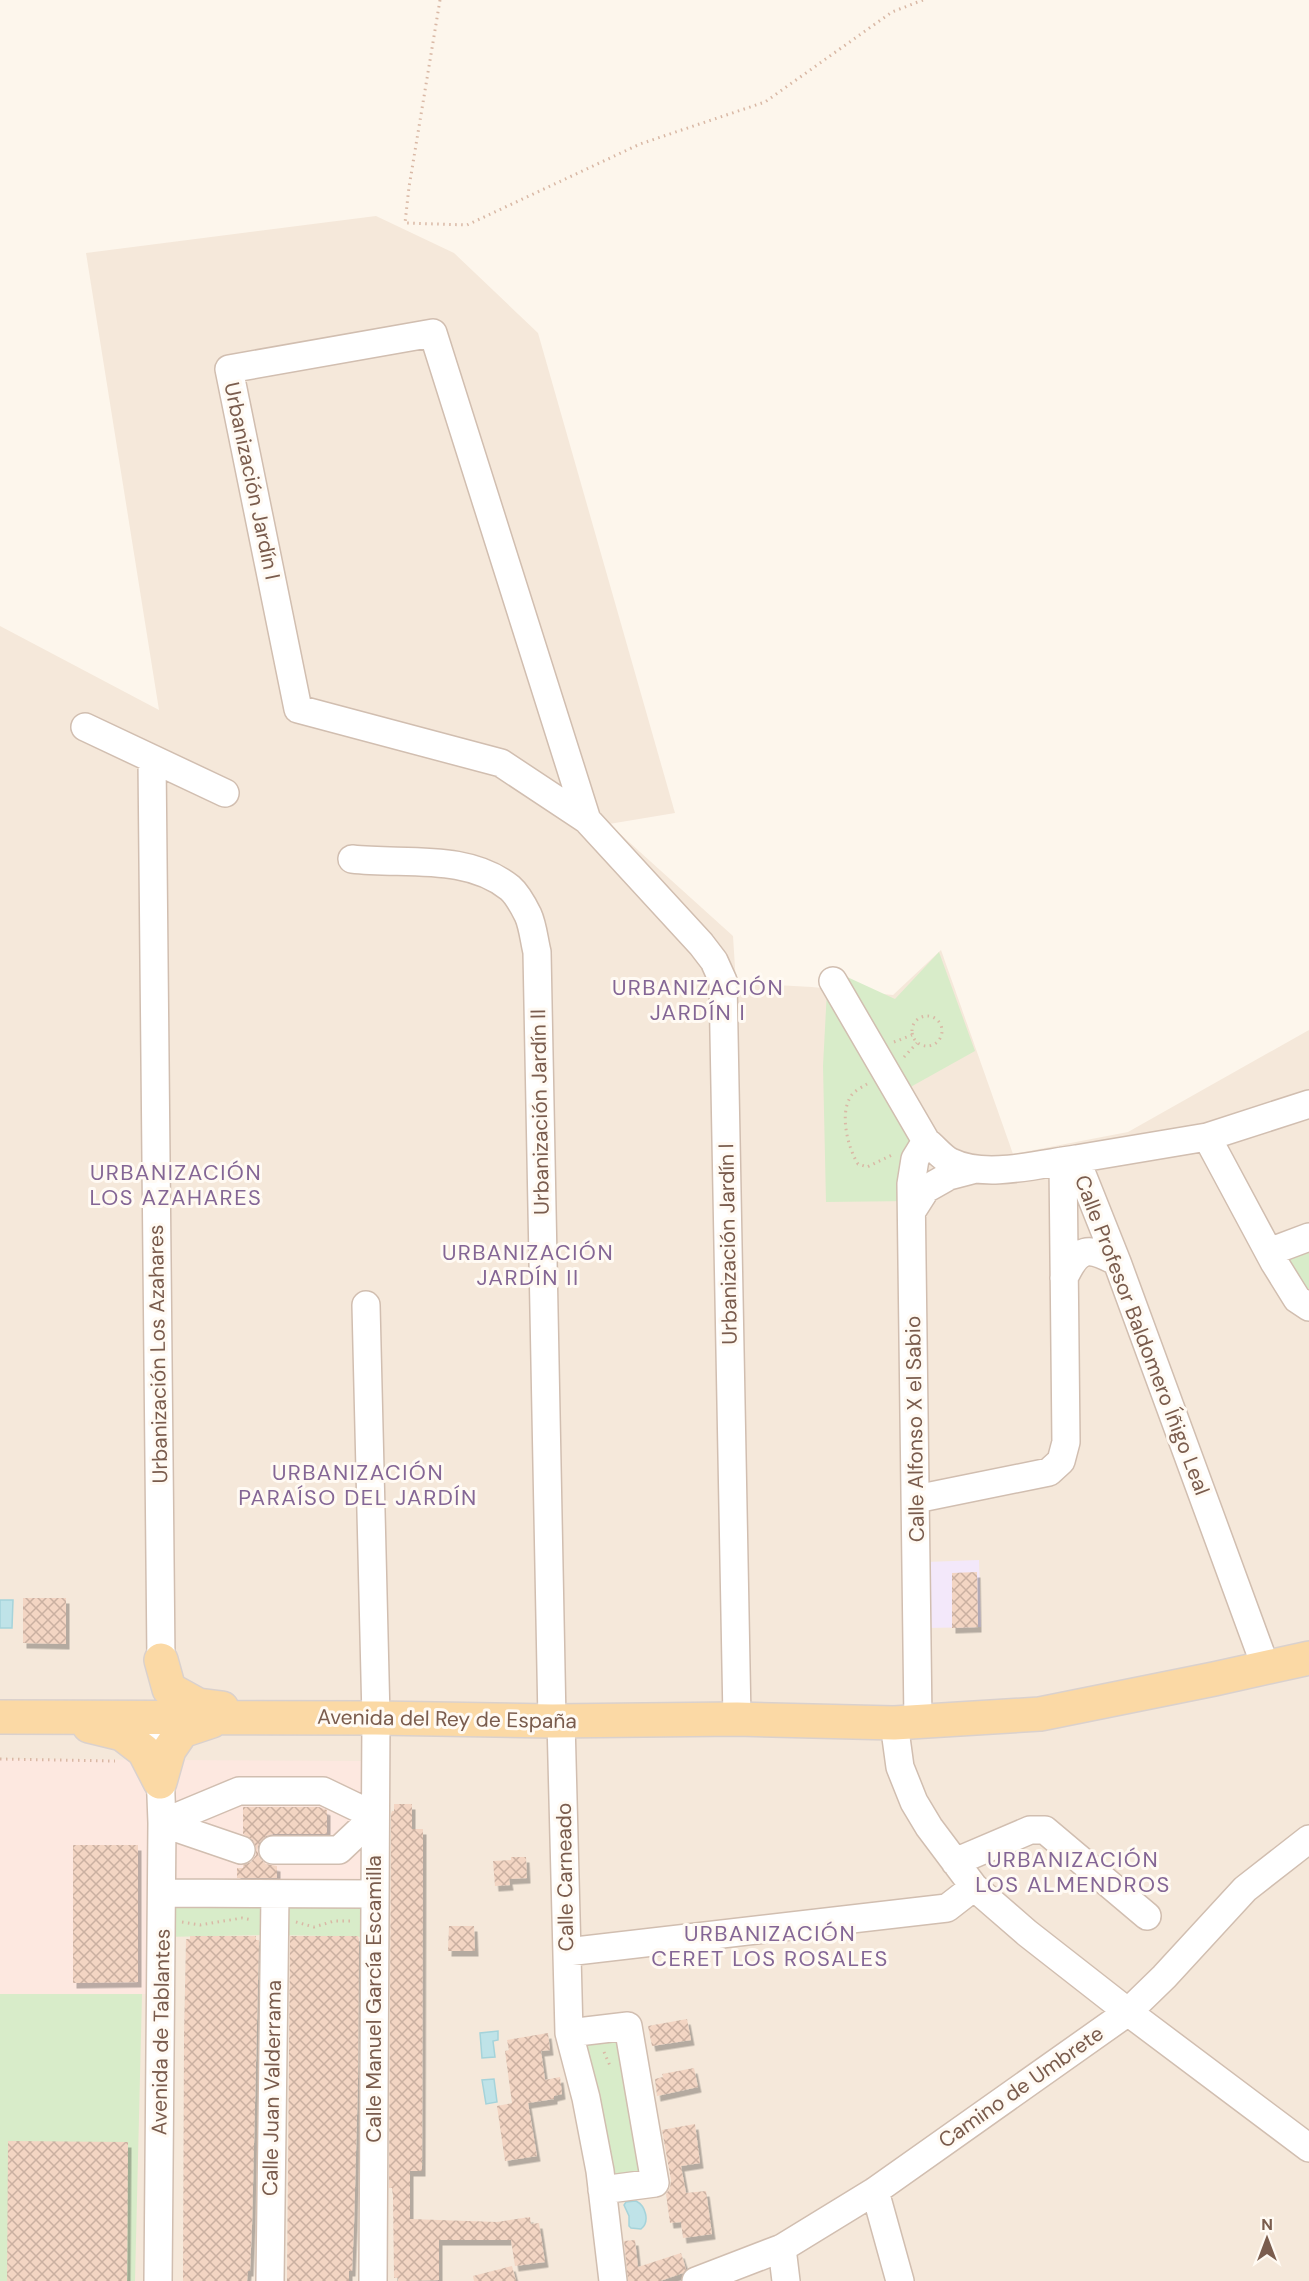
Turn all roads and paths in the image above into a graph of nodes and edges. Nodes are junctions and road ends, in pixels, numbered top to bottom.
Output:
1 (440, 0) edge
2 (923, 0) edge
3 (85, 727) dead end
4 (152, 759) junction
5 (225, 793) dead end
6 (587, 820) junction
7 (352, 859) dead end
8 (833, 981) dead end
9 (914, 1040) joint
10 (885, 1071) junction
11 (1309, 1104) edge
12 (1207, 1137) junction
13 (920, 1150) junction
14 (1069, 1160) junction
15 (972, 1170) junction
16 (912, 1211) junction
17 (1309, 1237) edge
18 (1269, 1252) junction
19 (1117, 1262) junction
20 (1064, 1278) junction
21 (366, 1305) dead end
22 (1309, 1308) edge
23 (916, 1499) junction
24 (1309, 1658) edge
25 (161, 1660) junction
26 (1266, 1668) junction
27 (9, 1715) edge
28 (125, 1718) junction
29 (158, 1718) junction
30 (222, 1718) junction
31 (286, 1718) junction
32 (376, 1718) junction
33 (737, 1719) junction
34 (557, 1721) junction
35 (906, 1722) junction
36 (0, 1759) edge
37 (143, 1771) junction
38 (375, 1816) junction
39 (162, 1823) junction
40 (1309, 1839) edge
41 (241, 1850) dead end
42 (273, 1850) dead end
43 (955, 1862) junction
44 (974, 1887) junction
45 (162, 1893) junction
46 (374, 1894) junction
47 (274, 1895) junction
48 (1147, 1916) dead end
49 (567, 1952) junction
50 (1128, 2012) junction
51 (579, 2032) junction
52 (613, 2073) dead end
53 (1309, 2148) edge
54 (602, 2190) junction
55 (875, 2191) junction
56 (782, 2248) junction
57 (158, 2281) edge
58 (270, 2281) edge
59 (373, 2281) edge
60 (613, 2281) edge
61 (696, 2281) edge
62 (786, 2281) edge
63 (900, 2281) edge

1 - 2 path
3 - 4 street
4 - 5 street
4 - 25 street, Urbanización Los Azahares
6 - 6 street, Urbanización Jardín I
6 - 33 street, Urbanización Jardín I
7 - 34 street, Urbanización Jardín II
8 - 10 street, Calle Profesor Baldomero Íñigo Leal
9 - 9 path
10 - 13 street, Calle Profesor Baldomero Íñigo Leal
10 - 13 path
11 - 12 street
12 - 14 street
12 - 18 street
13 - 15 street, Calle Profesor Baldomero Íñigo Leal
13 - 16 street, Calle Alfonso X el Sabio
14 - 15 street, Calle Profesor Baldomero Íñigo Leal
14 - 19 street, Calle Profesor Baldomero Íñigo Leal
14 - 20 street
15 - 16 street
16 - 23 street, Calle Alfonso X el Sabio
17 - 18 street
18 - 22 street
19 - 20 street
19 - 26 street, Calle Profesor Baldomero Íñigo Leal
20 - 23 street
21 - 32 street
23 - 35 street, Calle Alfonso X el Sabio
24 - 26 main road, Avenida del Rey de España
25 - 28 main road
25 - 31 main road
26 - 35 main road, Avenida del Rey de España
27 - 28 main road, Avenida del Rey de España
27 - 37 main road
28 - 29 main road, Avenida del Rey de España
29 - 30 main road, Avenida del Rey de España
29 - 37 street, Avenida de Tablantes
30 - 31 main road, Avenida del Rey de España
30 - 37 main road
31 - 32 main road, Avenida del Rey de España
32 - 34 main road, Avenida del Rey de España
32 - 38 street, Calle Manuel García Escamilla
33 - 34 main road, Avenida del Rey de España
33 - 35 main road, Avenida del Rey de España
34 - 49 street, Calle Carneado
35 - 43 street, Calle Alfonso X el Sabio
36 - 37 path
37 - 39 street, Avenida de Tablantes
38 - 39 street
38 - 42 street
38 - 46 street, Calle Manuel García Escamilla
39 - 41 street
39 - 45 street, Avenida de Tablantes
40 - 50 street, Camino de Umbrete
43 - 44 street, Calle Alfonso X el Sabio
43 - 48 street
44 - 49 street
44 - 50 street, Calle Alfonso X el Sabio
45 - 47 street
45 - 57 street, Avenida de Tablantes
46 - 47 street
46 - 59 street, Calle Manuel García Escamilla
47 - 58 street, Calle Juan Valderrama
49 - 51 street, Calle Carneado
50 - 53 street, Calle Alfonso X el Sabio
50 - 55 street, Camino de Umbrete
51 - 52 path
51 - 54 street, Calle Carneado
51 - 54 street
54 - 60 street, Calle Carneado
55 - 56 street, Camino de Umbrete
55 - 63 street
56 - 61 street, Camino de Umbrete
56 - 62 street

